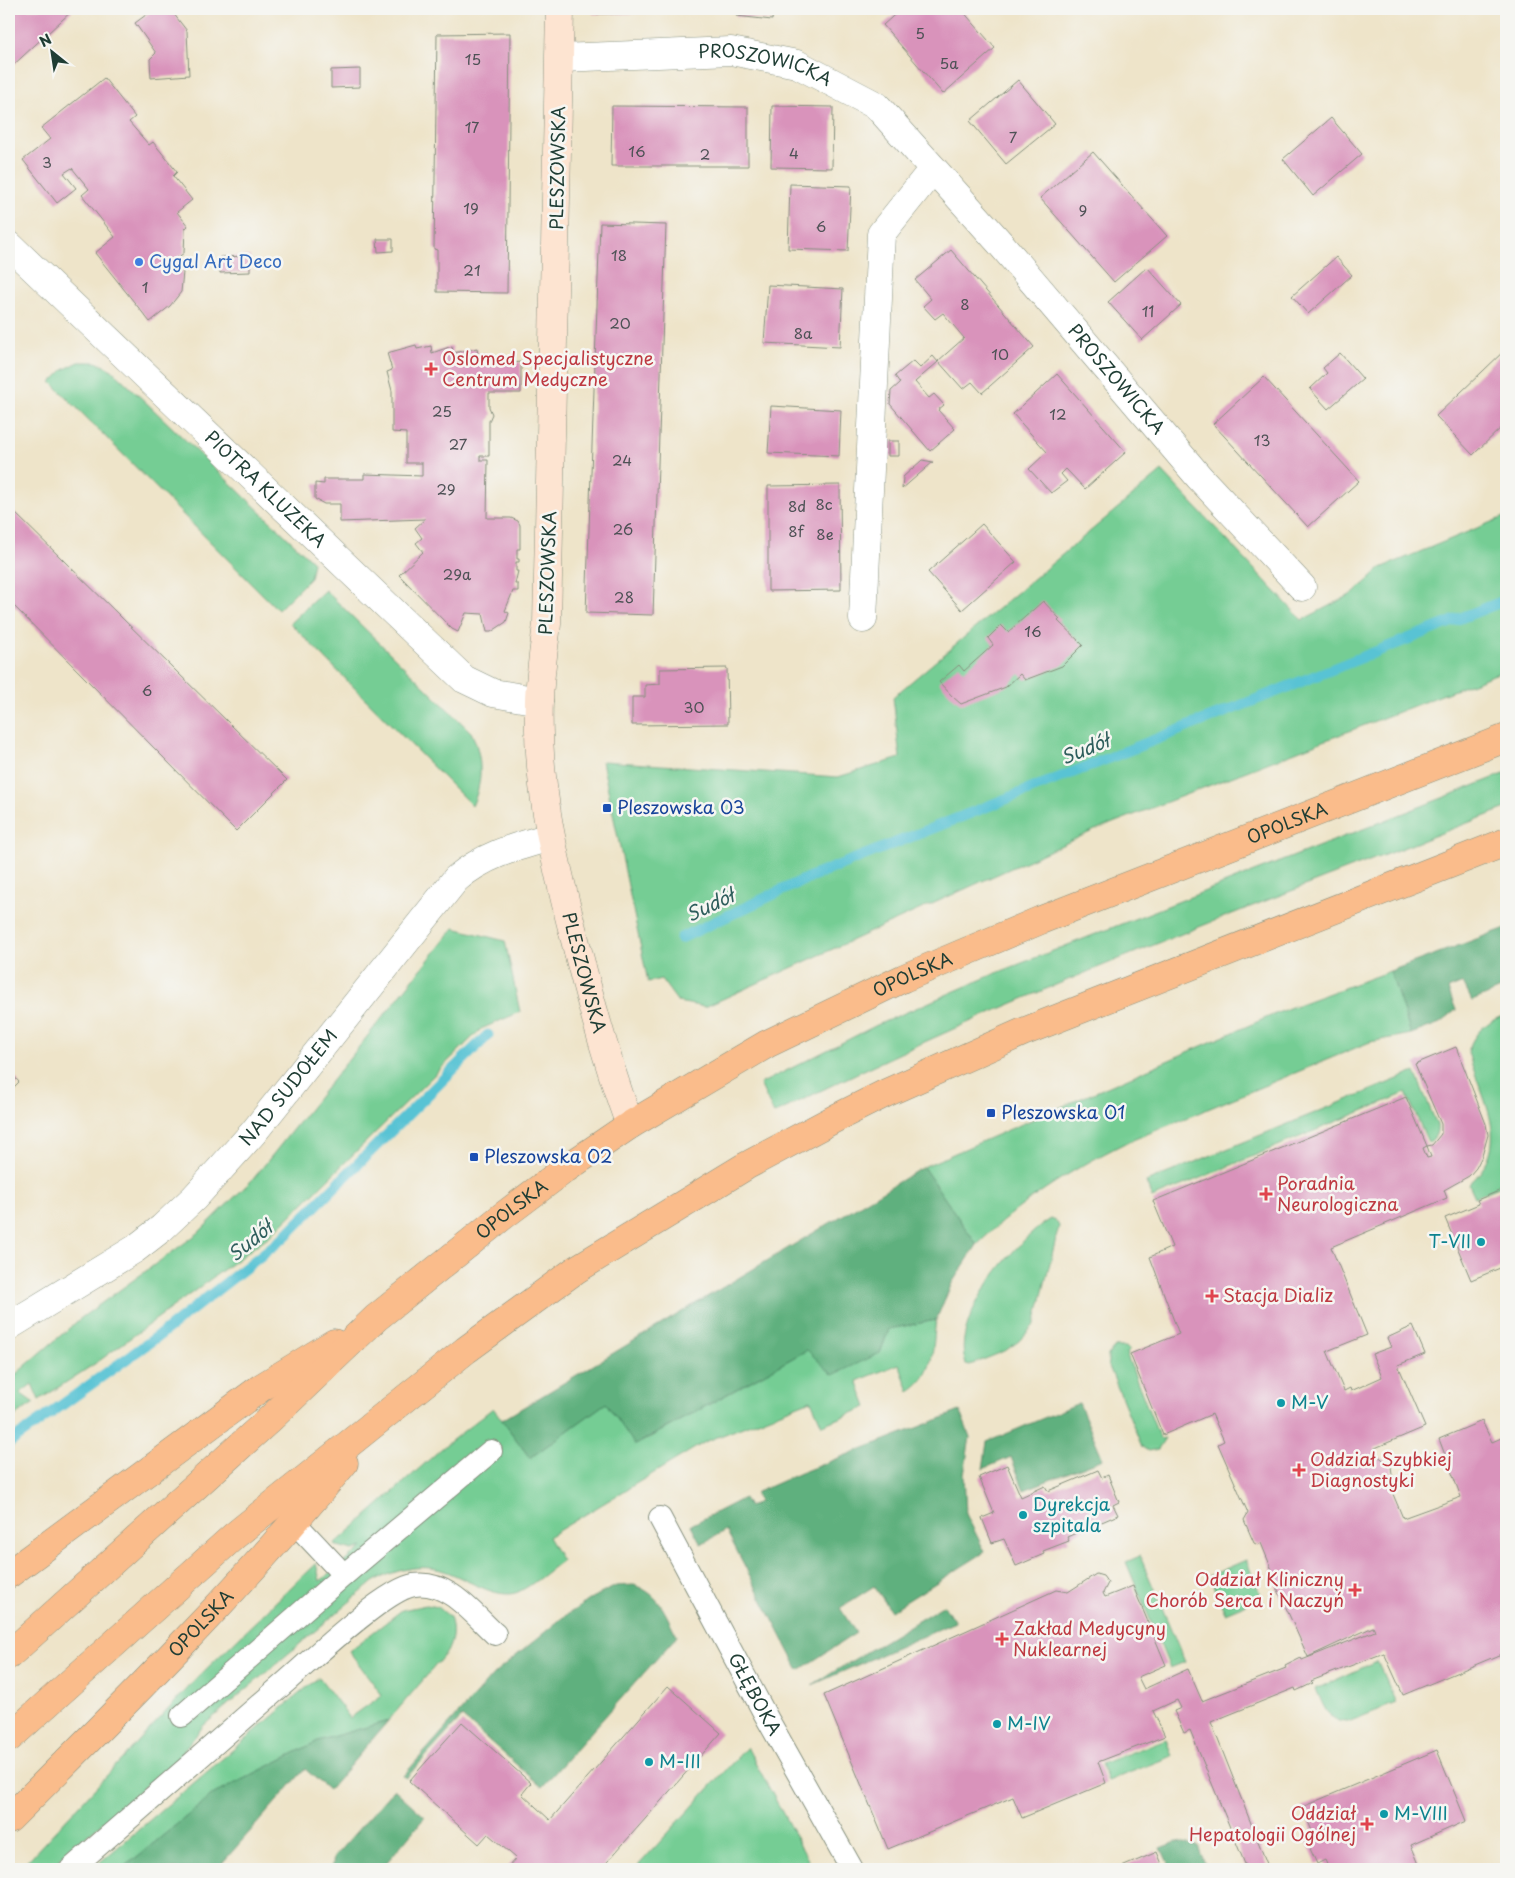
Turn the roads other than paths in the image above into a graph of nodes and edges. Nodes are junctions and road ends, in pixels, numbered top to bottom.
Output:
1 (560, 9) edge
2 (561, 58) junction
3 (933, 169) junction
4 (9, 245) edge
5 (1302, 587) dead end
6 (863, 620) dead end
7 (539, 701) junction
8 (1506, 738) edge
9 (550, 837) junction
10 (1506, 842) edge
11 (630, 1125) junction
12 (376, 1318) junction
13 (9, 1326) edge
14 (382, 1418) junction
15 (491, 1451) dead end
16 (660, 1518) dead end
17 (295, 1523) junction
18 (9, 1574) edge
19 (344, 1574) junction
20 (495, 1634) dead end
21 (9, 1655) edge
22 (182, 1716) dead end
23 (9, 1738) edge
24 (9, 1819) edge
25 (72, 1869) edge
26 (852, 1869) edge

1 - 2 street, PLESZOWSKA
2 - 3 street, PROSZOWICKA
2 - 7 street, PLESZOWSKA
3 - 5 street, PROSZOWICKA
3 - 6 street
4 - 7 street, PIOTRA KLUZEKA
7 - 9 street, PLESZOWSKA
8 - 11 main road, OPOLSKA
9 - 11 street, PLESZOWSKA
9 - 13 street, NAD SUDOŁEM
10 - 14 main road, OPOLSKA
11 - 12 main road, OPOLSKA
12 - 18 main road, OPOLSKA
12 - 21 main road, OPOLSKA
14 - 17 main road, OPOLSKA
14 - 23 main road, OPOLSKA
15 - 19 lane
16 - 26 lane, GŁĘBOKA
17 - 19 lane
17 - 24 main road, OPOLSKA
19 - 22 lane
20 - 25 lane

